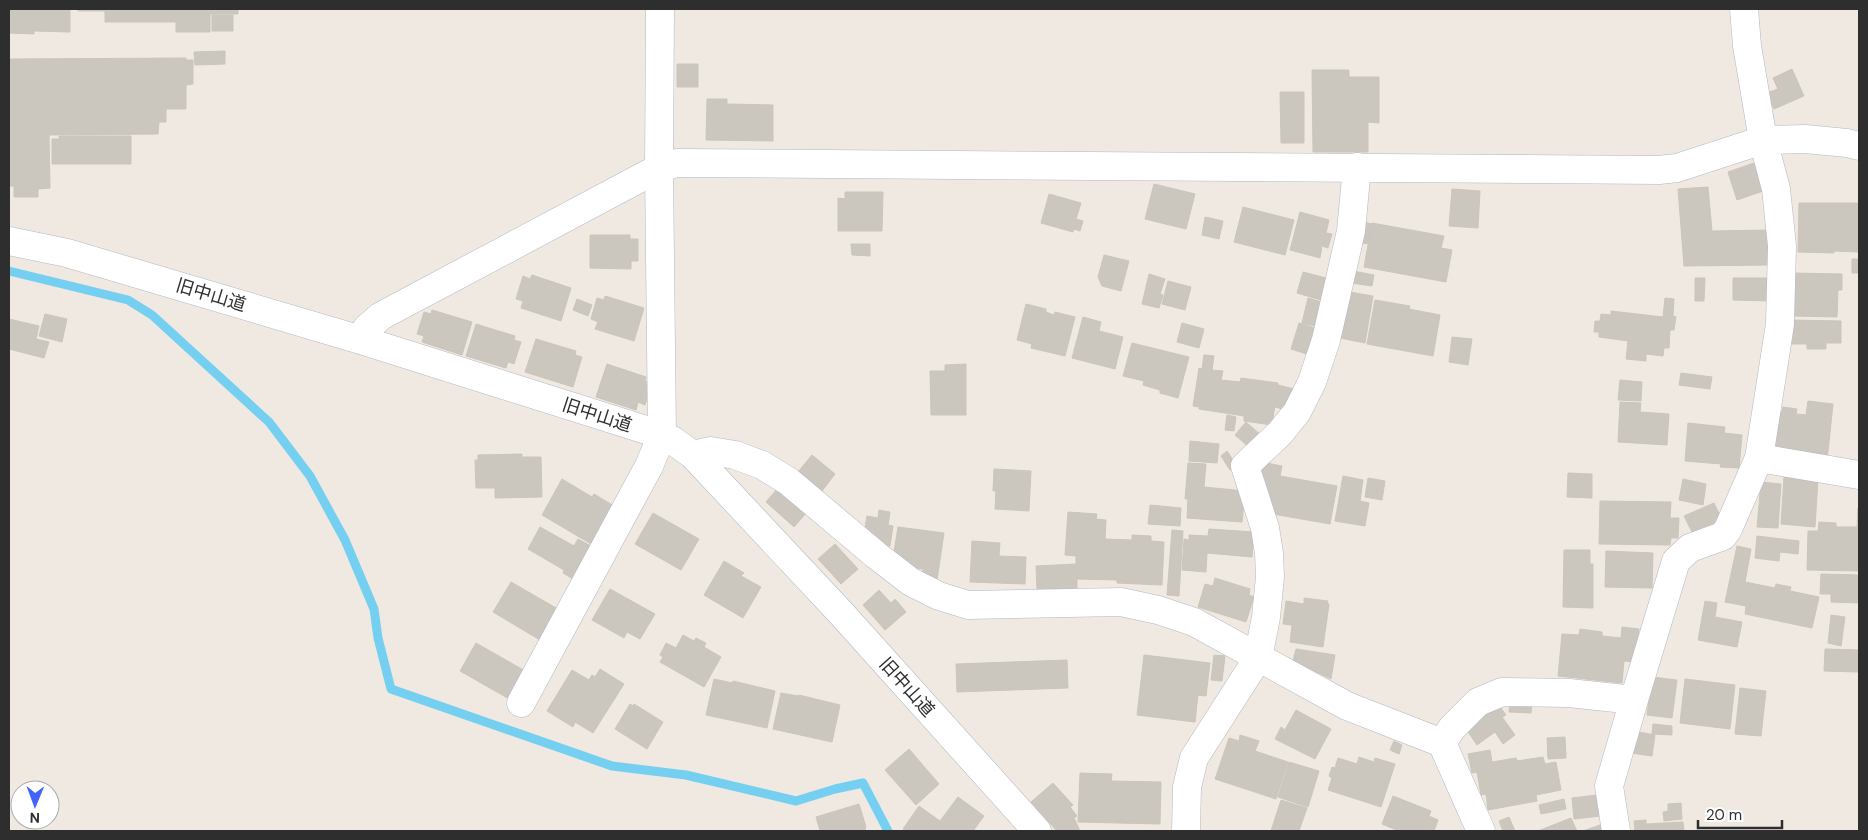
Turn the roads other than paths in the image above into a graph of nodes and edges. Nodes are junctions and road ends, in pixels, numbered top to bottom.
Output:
1 (660, 9) edge
2 (1744, 9) edge
3 (1763, 140) junction
4 (1859, 146) edge
5 (1357, 167) junction
6 (659, 168) junction
7 (9, 241) edge
8 (361, 340) junction
9 (662, 435) junction
10 (693, 455) junction
11 (1759, 458) junction
12 (1859, 475) edge
13 (1258, 658) junction
14 (1634, 700) junction
15 (521, 703) dead end
16 (1442, 743) junction
17 (1037, 831) edge
18 (1186, 831) edge
19 (1481, 831) edge
20 (1616, 831) edge

1 - 6 street
2 - 3 street
3 - 4 street
3 - 5 street
3 - 11 street
5 - 6 street
5 - 13 street
6 - 8 street
6 - 9 street
7 - 8 street, 旧中山道
8 - 9 street, 旧中山道
9 - 10 street, 旧中山道
9 - 15 street
10 - 13 street
10 - 17 street, 旧中山道
11 - 12 street
11 - 14 street
13 - 16 street
13 - 18 street
14 - 16 street
14 - 20 street
16 - 19 street

